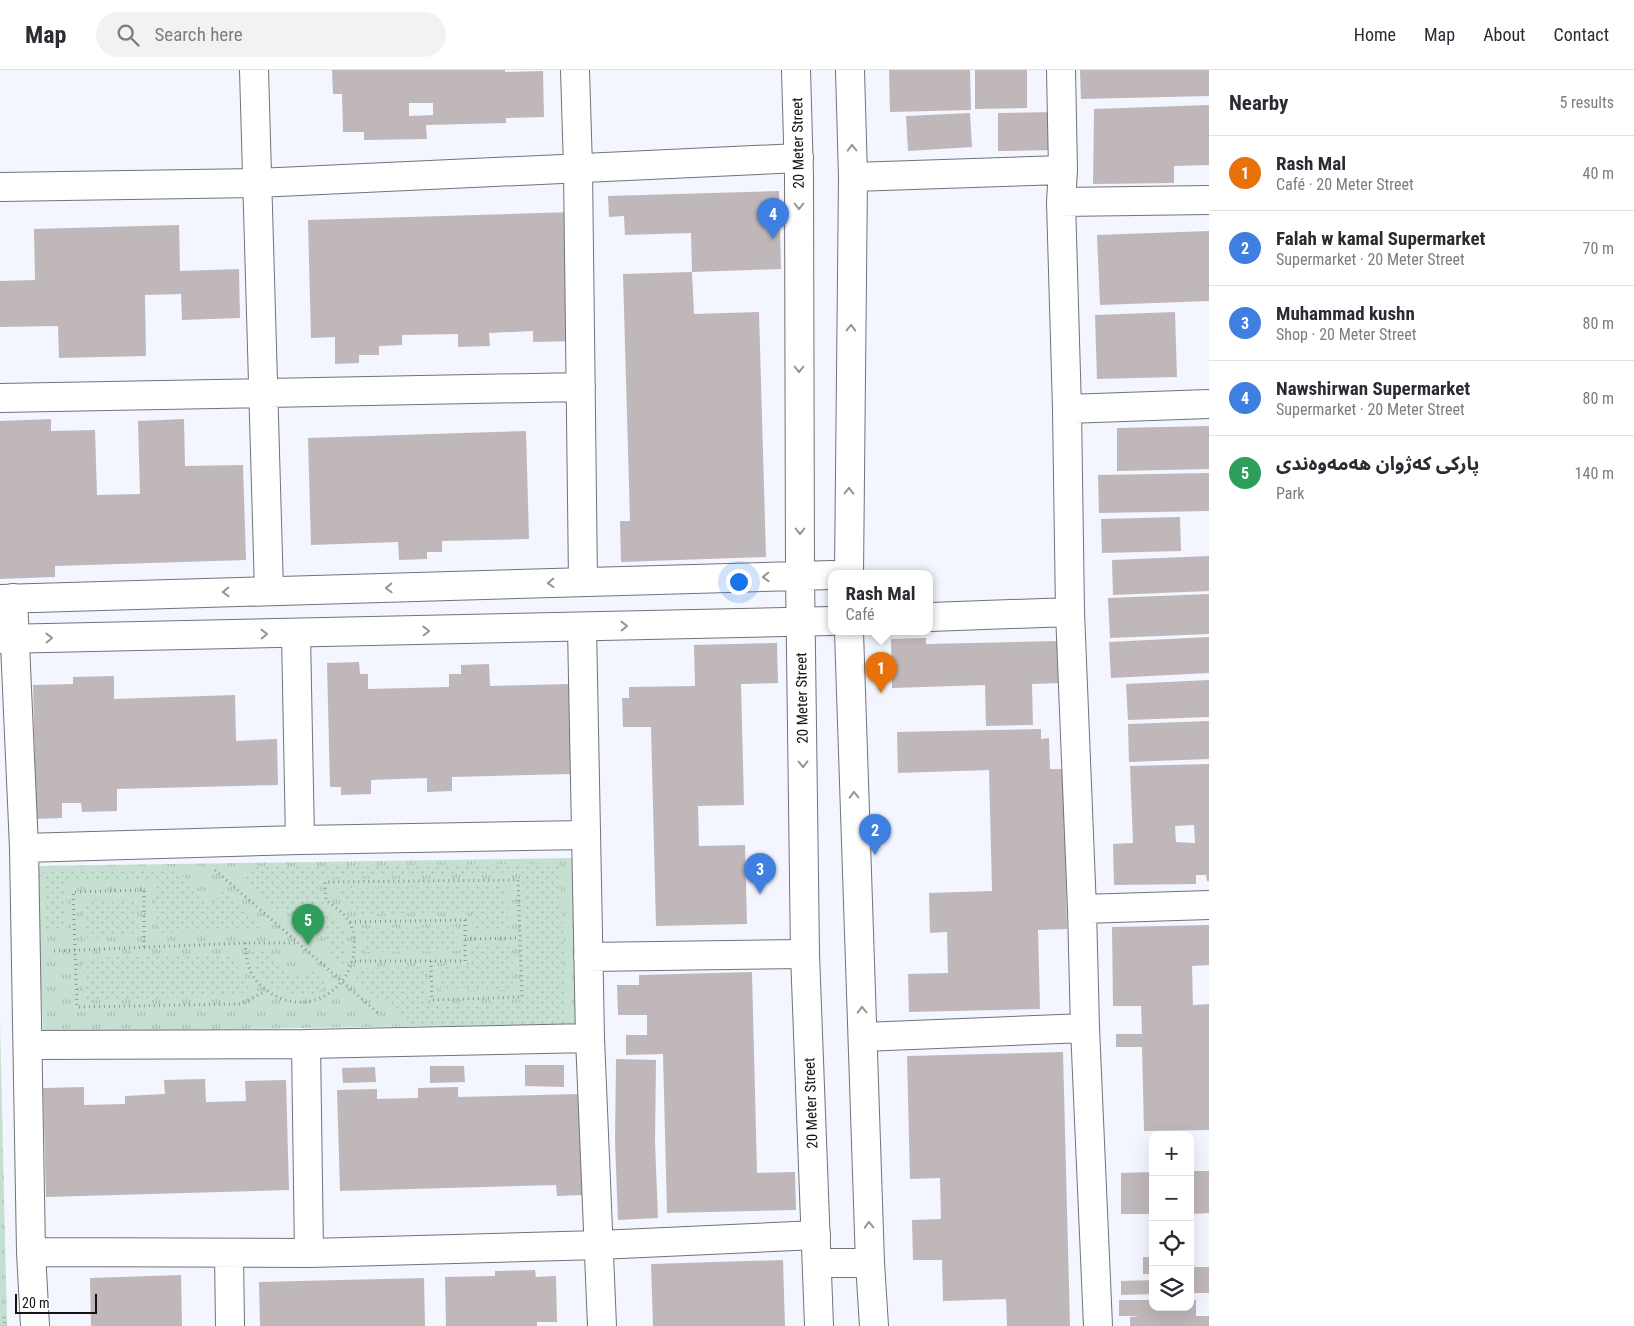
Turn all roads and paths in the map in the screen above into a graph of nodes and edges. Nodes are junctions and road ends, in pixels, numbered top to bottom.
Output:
1 (254, 70) edge
2 (576, 70) edge
3 (796, 70) edge
4 (850, 70) edge
5 (1061, 70) edge
6 (799, 158) junction
7 (578, 168) junction
8 (1063, 170) junction
9 (852, 177) junction
10 (257, 183) junction
11 (0, 187) edge
12 (1209, 200) edge
13 (1061, 202) junction
14 (581, 387) junction
15 (263, 392) junction
16 (0, 398) edge
17 (1209, 404) edge
18 (1067, 409) junction
19 (849, 570) edge
20 (828, 575) edge
21 (800, 576) junction
22 (583, 582) junction
23 (269, 591) junction
24 (6, 598) edge
25 (1070, 612) junction
26 (933, 617) edge
27 (828, 621) edge
28 (801, 622) junction
29 (582, 627) junction
30 (296, 634) junction
31 (849, 635) edge
32 (7, 639) edge
33 (586, 835) junction
34 (300, 840) junction
35 (184, 844) junction
36 (24, 848) junction
37 (1209, 905) edge
38 (1082, 910) junction
39 (350, 922) junction
40 (520, 938) junction
41 (465, 939) junction
42 (245, 943) junction
43 (298, 943) junction
44 (144, 947) junction
45 (75, 950) junction
46 (26, 952) junction
47 (805, 954) junction
48 (588, 957) junction
49 (353, 961) junction
50 (431, 961) junction
51 (342, 982) junction
52 (266, 991) junction
53 (1085, 1028) junction
54 (863, 1037) junction
55 (590, 1038) junction
56 (411, 1042) junction
57 (306, 1044) junction
58 (28, 1045) junction
59 (816, 1235) junction
60 (599, 1245) junction
61 (31, 1252) junction
62 (228, 1253) junction
63 (309, 1253) junction
64 (817, 1263) junction
65 (870, 1263) junction
66 (35, 1326) edge
67 (230, 1326) edge
68 (602, 1326) edge
69 (819, 1326) edge
70 (874, 1326) edge
71 (1098, 1326) edge

1 - 10 street
2 - 7 street
3 - 6 street, 20 Meter Street
9 -> 4 street
5 - 8 street
6 - 7 street
6 -> 21 street, 20 Meter Street
7 - 10 street
7 - 14 street
8 - 9 street
8 - 13 street
19 -> 9 street
10 - 11 street
10 - 15 street
12 - 13 street
13 - 18 street
14 - 15 street
14 - 22 street
15 - 16 street
15 - 23 street
17 - 18 street
18 - 25 street
20 - 21 street
21 -> 22 street
21 - 28 street, 20 Meter Street
22 -> 23 street
23 -> 24 street
24 - 32 street
25 - 26 street
25 - 38 street
27 - 28 street
29 -> 28 street
28 -> 47 street, 20 Meter Street
30 -> 29 street
29 - 33 street
32 -> 30 street
30 - 34 street
54 -> 31 street
32 - 36 street
33 - 34 street
33 - 48 street
34 - 35 street
35 - 36 street
35 - 43 path
36 - 46 street
37 - 38 street
38 - 53 street
39 - 40 path
39 - 41 path
39 - 49 path
40 - 41 path
40 - 50 path
41 - 50 path
42 - 43 path
42 - 44 path
42 - 52 path
43 - 51 path
44 - 45 path
44 - 45 path
45 - 46 path
45 - 52 path
46 - 58 street
47 - 48 street
47 - 59 street, 20 Meter Street
48 - 55 street
49 - 50 path
49 - 51 path
51 - 52 path
51 - 56 path
53 - 54 street
53 - 71 street
65 -> 54 street
55 - 56 street
55 - 60 street
56 - 57 street
57 - 58 street
57 - 63 street
58 - 61 street
59 - 60 street
59 - 64 street, 20 Meter Street
60 - 63 street
60 - 68 street
61 - 62 street
61 - 66 street
62 - 63 street
62 - 67 street
64 - 65 street
64 - 69 street, 20 Meter Street
65 - 70 street

